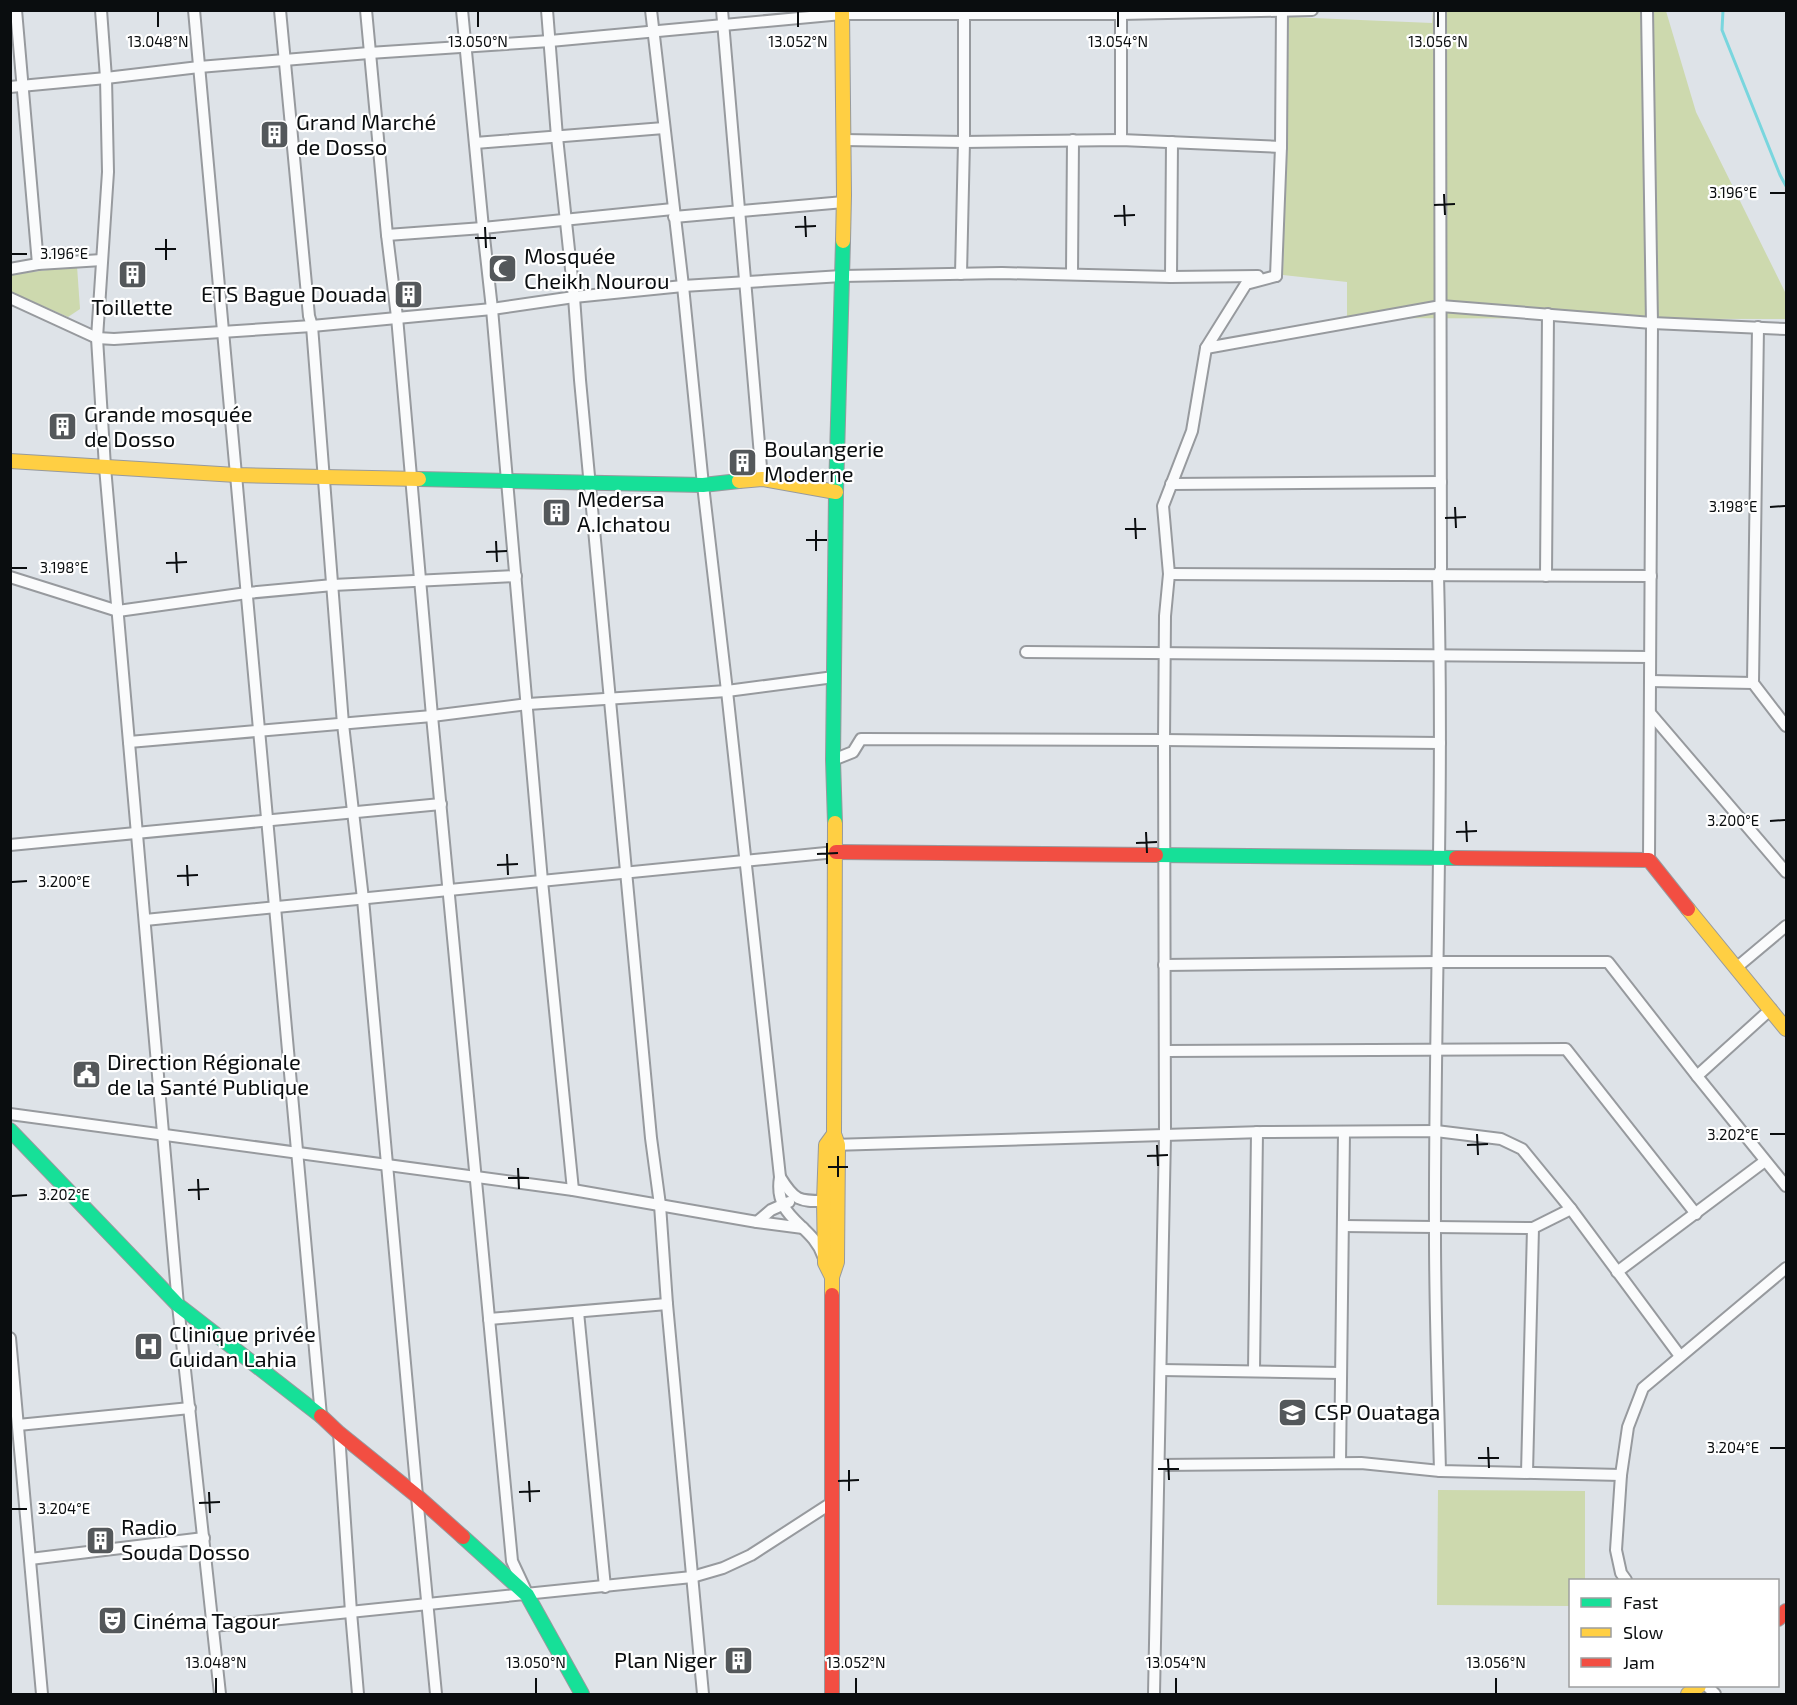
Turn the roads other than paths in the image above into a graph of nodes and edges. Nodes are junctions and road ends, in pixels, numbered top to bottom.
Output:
1 (16, 10) edge
2 (101, 10) edge
3 (195, 10) edge
4 (280, 10) edge
5 (366, 10) edge
6 (462, 10) edge
7 (547, 10) edge
8 (651, 10) edge
9 (722, 10) edge
10 (1312, 10) edge
11 (1440, 10) edge
12 (1647, 10) edge
13 (1282, 11) edge
14 (842, 12) edge
15 (964, 12) edge
16 (1121, 12) edge
17 (723, 26) junction
18 (653, 33) junction
19 (550, 41) junction
20 (465, 48) junction
21 (369, 53) junction
22 (284, 61) junction
23 (199, 67) junction
24 (106, 78) junction
25 (24, 85) junction
26 (10, 87) edge
27 (664, 128) junction
28 (556, 137) junction
29 (844, 140) junction
30 (1121, 140) junction
31 (1073, 141) junction
32 (964, 142) junction
33 (1172, 142) junction
34 (475, 143) junction
35 (1281, 147) junction
36 (844, 202) junction
37 (739, 211) junction
38 (673, 213) junction
39 (564, 219) junction
40 (483, 228) junction
41 (387, 235) junction
42 (102, 260) junction
43 (38, 264) junction
44 (10, 269) edge
45 (961, 274) junction
46 (1072, 274) junction
47 (842, 276) junction
48 (1276, 276) junction
49 (1171, 277) junction
50 (746, 282) junction
51 (683, 286) junction
52 (574, 297) junction
53 (14, 303) edge
54 (1441, 306) junction
55 (492, 309) junction
56 (1548, 314) junction
57 (397, 317) junction
58 (1653, 323) junction
59 (312, 326) junction
60 (1758, 327) junction
61 (1786, 329) edge
62 (223, 332) junction
63 (97, 338) junction
64 (1206, 348) junction
65 (10, 461) edge
66 (105, 467) junction
67 (236, 475) junction
68 (324, 477) junction
69 (410, 479) junction
70 (762, 479) junction
71 (507, 481) junction
72 (589, 482) junction
73 (1441, 482) junction
74 (1172, 484) junction
75 (703, 485) junction
76 (836, 492) junction
77 (1169, 574) junction
78 (516, 576) junction
79 (1438, 576) junction
80 (1546, 576) junction
81 (1651, 576) junction
82 (10, 577) edge
83 (420, 581) junction
84 (333, 585) junction
85 (247, 593) junction
86 (118, 611) junction
87 (1026, 652) dead end
88 (1165, 653) junction
89 (1440, 654) junction
90 (1650, 657) junction
91 (834, 677) junction
92 (1650, 681) junction
93 (1753, 683) junction
94 (727, 691) junction
95 (610, 700) junction
96 (528, 704) junction
97 (1650, 713) junction
98 (432, 716) junction
99 (343, 724) junction
100 (1786, 726) edge
101 (259, 731) junction
102 (1164, 740) junction
103 (129, 742) junction
104 (1440, 743) junction
105 (833, 760) junction
106 (441, 804) junction
107 (354, 812) junction
108 (267, 820) junction
109 (137, 833) junction
110 (10, 845) edge
111 (836, 852) junction
112 (1164, 856) junction
113 (1440, 859) junction
114 (1649, 860) junction
115 (746, 861) junction
116 (1786, 872) edge
117 (626, 873) junction
118 (542, 881) junction
119 (449, 890) junction
120 (363, 899) junction
121 (275, 908) junction
122 (145, 920) junction
123 (1786, 926) edge
124 (1439, 962) junction
125 (1164, 965) junction
126 (1736, 968) junction
127 (1771, 1009) junction
128 (1786, 1029) edge
129 (1437, 1050) junction
130 (1165, 1051) junction
131 (1697, 1076) junction
132 (10, 1113) edge
133 (10, 1130) edge
134 (1436, 1131) junction
135 (1257, 1132) junction
136 (1344, 1132) junction
137 (164, 1133) junction
138 (1165, 1135) junction
139 (833, 1141) junction
140 (297, 1153) junction
141 (1765, 1161) junction
142 (388, 1165) junction
143 (476, 1177) junction
144 (780, 1177) junction
145 (1786, 1186) edge
146 (573, 1190) junction
147 (798, 1199) junction
148 (830, 1201) junction
149 (779, 1202) junction
150 (660, 1205) junction
151 (1571, 1209) junction
152 (1696, 1214) junction
153 (757, 1222) junction
154 (1343, 1226) junction
155 (801, 1227) junction
156 (1435, 1227) junction
157 (1533, 1228) junction
158 (830, 1232) junction
159 (825, 1263) junction
160 (1786, 1268) edge
161 (1617, 1272) junction
162 (832, 1277) junction
163 (178, 1305) junction
164 (667, 1305) junction
165 (578, 1311) junction
166 (489, 1318) junction
167 (10, 1338) edge
168 (1680, 1356) junction
169 (1161, 1370) junction
170 (1254, 1371) junction
171 (1341, 1373) junction
172 (190, 1408) junction
173 (321, 1416) junction
174 (18, 1425) junction
175 (339, 1433) junction
176 (1340, 1463) junction
177 (1159, 1465) junction
178 (1440, 1471) junction
179 (1527, 1473) junction
180 (1621, 1475) junction
181 (417, 1496) junction
182 (833, 1502) junction
183 (204, 1538) junction
184 (30, 1559) junction
185 (692, 1577) junction
186 (1625, 1579) edge
187 (605, 1587) junction
188 (527, 1595) junction
189 (427, 1604) junction
190 (351, 1612) junction
191 (213, 1626) junction
192 (833, 1694) edge
193 (42, 1695) edge
194 (220, 1695) edge
195 (358, 1695) edge
196 (436, 1695) edge
197 (582, 1695) edge
198 (703, 1695) edge
199 (1154, 1695) edge

1 - 25 street
2 - 24 street
3 - 23 street
4 - 22 street
5 - 21 street
6 - 20 street
7 - 19 street
8 - 18 street
9 - 17 street
10 - 13 street
11 - 54 street
12 - 58 street
13 - 16 street
13 - 35 street
14 - 15 street
14 - 17 street
14 - 29 street
15 - 16 street
15 - 32 street
16 - 30 street
17 - 18 street
17 - 37 street
18 - 19 street
18 - 27 street
19 - 20 street
19 - 28 street
20 - 21 street
20 - 34 street
21 - 22 street
21 - 41 street
22 - 23 street
22 - 59 street
23 - 24 street
23 - 62 street
24 - 25 street
24 - 42 street
25 - 26 street
25 - 43 street
27 - 28 street
27 - 38 street
28 - 34 street
28 - 39 street
29 - 32 street
29 - 36 street
30 - 31 street
30 - 33 street
31 - 32 street
31 - 46 street
32 - 45 street
33 - 35 street
33 - 49 street
34 - 40 street
35 - 48 street
36 - 37 street
36 - 47 street
37 - 38 street
37 - 50 street
38 - 39 street
38 - 51 street
39 - 40 street
39 - 52 street
40 - 41 street
40 - 55 street
41 - 57 street
42 - 43 street
42 - 63 street
43 - 44 street
45 - 46 street
45 - 47 street
46 - 49 street
47 - 50 street
47 - 76 street
48 - 49 street
48 - 64 street
50 - 51 street
50 - 70 street
51 - 52 street
51 - 75 street
52 - 55 street
52 - 72 street
53 - 63 street
54 - 56 street
54 - 64 street
54 - 73 street
55 - 57 street
55 - 71 street
56 - 58 street
56 - 80 street
57 - 59 street
57 - 69 street
58 - 60 street
58 - 81 street
59 - 62 street
59 - 68 street
60 - 61 street
60 - 93 street
62 - 63 street
62 - 67 street
63 - 66 street
64 - 74 street
65 - 66 street
66 - 67 street
66 - 86 street
67 - 68 street
67 - 85 street
68 - 69 street
68 - 84 street
69 - 71 street
69 - 83 street
70 - 75 street
70 - 76 street
71 - 72 street
71 - 78 street
72 - 75 street
72 - 95 street
73 - 74 street
73 - 79 street
74 - 77 street
75 - 94 street
76 - 91 street
77 - 79 street
77 - 88 street
78 - 83 street
78 - 96 street
79 - 80 street
79 - 89 street
80 - 81 street
81 - 90 street
82 - 86 street
83 - 84 street
83 - 98 street
84 - 85 street
84 - 99 street
85 - 86 street
85 - 101 street
86 - 103 street
87 - 88 street
88 - 89 street
88 - 102 street
89 - 90 street
89 - 104 street
90 - 92 street
91 - 94 street
91 - 105 street
92 - 93 street
92 - 97 street
93 - 100 street
94 - 95 street
94 - 115 street
95 - 96 street
95 - 117 street
96 - 98 street
96 - 118 street
97 - 114 street
97 - 116 street
98 - 99 street
98 - 106 street
99 - 101 street
99 - 107 street
101 - 103 street
101 - 108 street
102 - 104 street
102 - 105 street
102 - 112 street
103 - 109 street
104 - 113 street
105 - 111 street
106 - 107 street
106 - 119 street
107 - 108 street
107 - 120 street
108 - 109 street
108 - 121 street
109 - 110 street
109 - 122 street
111 - 112 street
111 - 115 street
111 - 139 street
112 - 113 street
112 - 125 street
113 - 114 street
113 - 124 street
114 - 126 street
115 - 117 street
115 - 144 street
117 - 118 street
117 - 150 street
118 - 119 street
118 - 146 street
119 - 120 street
119 - 143 street
120 - 121 street
120 - 142 street
121 - 122 street
121 - 140 street
122 - 137 street
123 - 126 street
124 - 125 street
124 - 129 street
124 - 131 street
125 - 130 street
126 - 127 street
127 - 128 street
127 - 131 street
129 - 130 street
129 - 134 street
129 - 152 street
130 - 138 street
131 - 141 street
132 - 137 street
133 - 163 street
134 - 136 street
134 - 151 street
134 - 156 street
135 - 136 street
135 - 138 street
135 - 170 street
136 - 154 street
137 - 140 street
137 - 163 street
138 - 139 street
138 - 169 street
139 - 148 street
140 - 142 street
140 - 173 street
141 - 145 street
141 - 152 street
142 - 143 street
142 - 181 street
143 - 146 street
143 - 166 street
144 - 147 street
144 - 149 street
146 - 150 street
147 - 148 street
147 - 149 street
148 - 158 street
149 - 153 street
149 - 155 street
150 - 153 street
150 - 164 street
151 - 157 street
151 - 161 street
152 - 161 street
153 - 155 street
154 - 156 street
154 - 171 street
155 - 158 street
155 - 159 street
156 - 157 street
156 - 178 street
157 - 179 street
158 - 159 street
158 - 162 street
159 - 162 street
160 - 168 street
161 - 168 street
162 - 182 street
163 - 172 street
163 - 173 street
164 - 165 street
164 - 185 street
165 - 166 street
165 - 187 street
166 - 188 street
167 - 174 street
168 - 180 street
169 - 170 street
169 - 177 street
170 - 171 street
171 - 176 street
172 - 174 street
172 - 183 street
173 - 175 street
174 - 184 street
175 - 181 street
175 - 190 street
176 - 177 street
176 - 178 street
177 - 199 street
178 - 179 street
179 - 180 street
180 - 186 street
181 - 188 street
181 - 189 street
182 - 185 street
182 - 192 street
183 - 184 street
183 - 191 street
184 - 193 street
185 - 187 street
185 - 198 street
187 - 188 street
188 - 189 street
188 - 197 street
189 - 190 street
189 - 196 street
190 - 191 street
190 - 195 street
191 - 194 street

